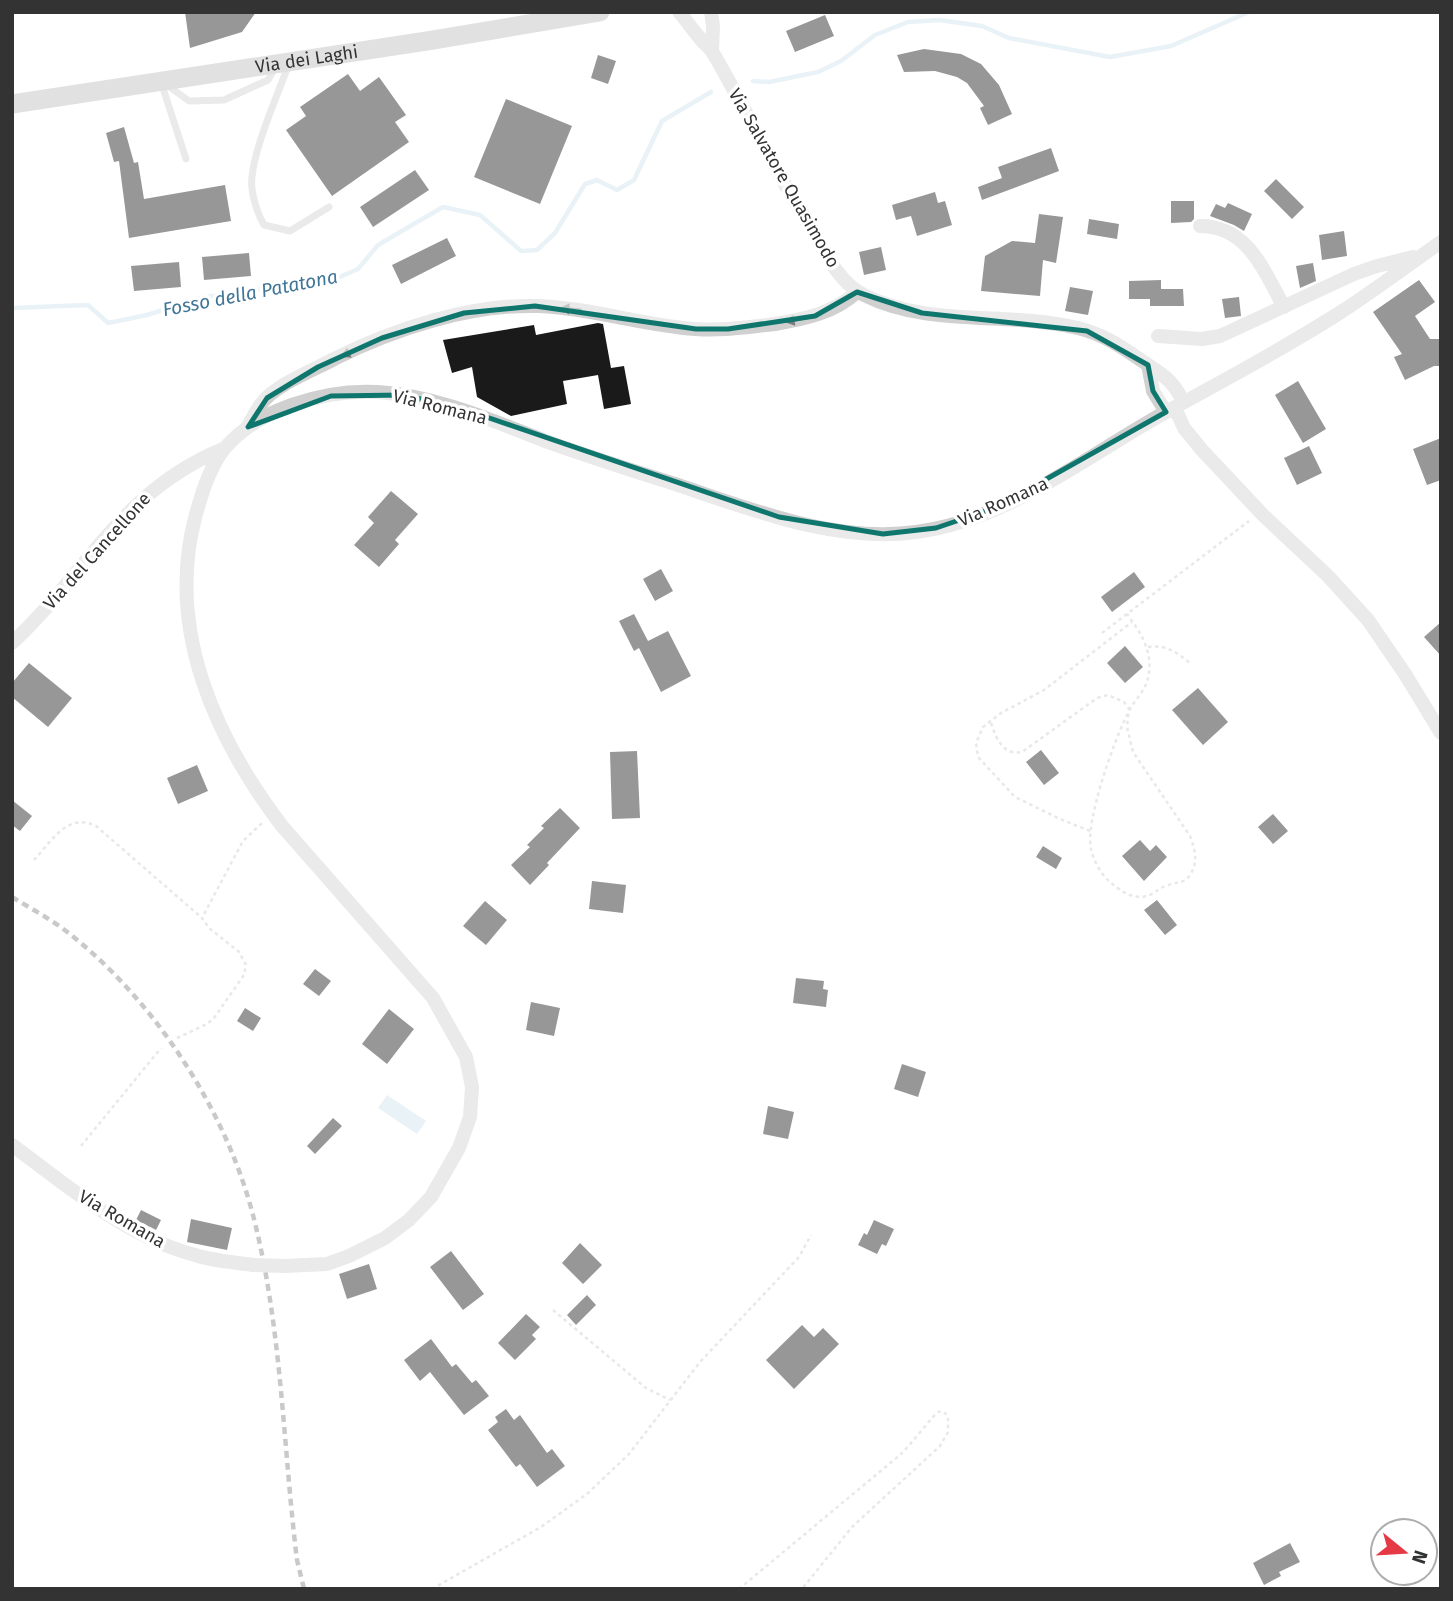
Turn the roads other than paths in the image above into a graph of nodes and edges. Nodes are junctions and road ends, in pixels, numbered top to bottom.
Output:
1 (600, 12) edge
2 (684, 15) edge
3 (713, 15) edge
4 (712, 50) junction
5 (283, 63) junction
6 (161, 81) junction
7 (12, 104) edge
8 (186, 159) dead end
9 (329, 207) dead end
10 (1200, 226) dead end
11 (1440, 242) edge
12 (1421, 256) junction
13 (857, 292) junction
14 (1284, 307) junction
15 (1158, 336) dead end
16 (1148, 365) junction
17 (1175, 407) junction
18 (248, 427) junction
19 (225, 449) junction
20 (12, 643) edge
21 (1441, 733) edge
22 (12, 1145) edge

1 - 5 main road, Via dei Laghi
2 - 4 street, Via Salvatore Quasimodo
3 - 4 street, Via Salvatore Quasimodo
4 - 13 street, Via Salvatore Quasimodo
5 - 6 main road, Via dei Laghi
5 - 6 lane
5 - 9 lane
6 - 7 main road, Via dei Laghi
6 - 8 lane
10 - 14 street
11 - 12 street, Via Romana
12 - 14 street
12 - 17 street, Via Romana
13 - 16 street, Via Salvatore Quasimodo
13 -> 18 street
14 - 15 street
16 - 17 street
16 - 17 street, Via Salvatore Quasimodo
17 - 18 street, Via Romana
17 - 21 street
18 - 19 street, Via Romana
19 - 20 street, Via del Cancellone
19 - 22 street, Via Romana, bridge

